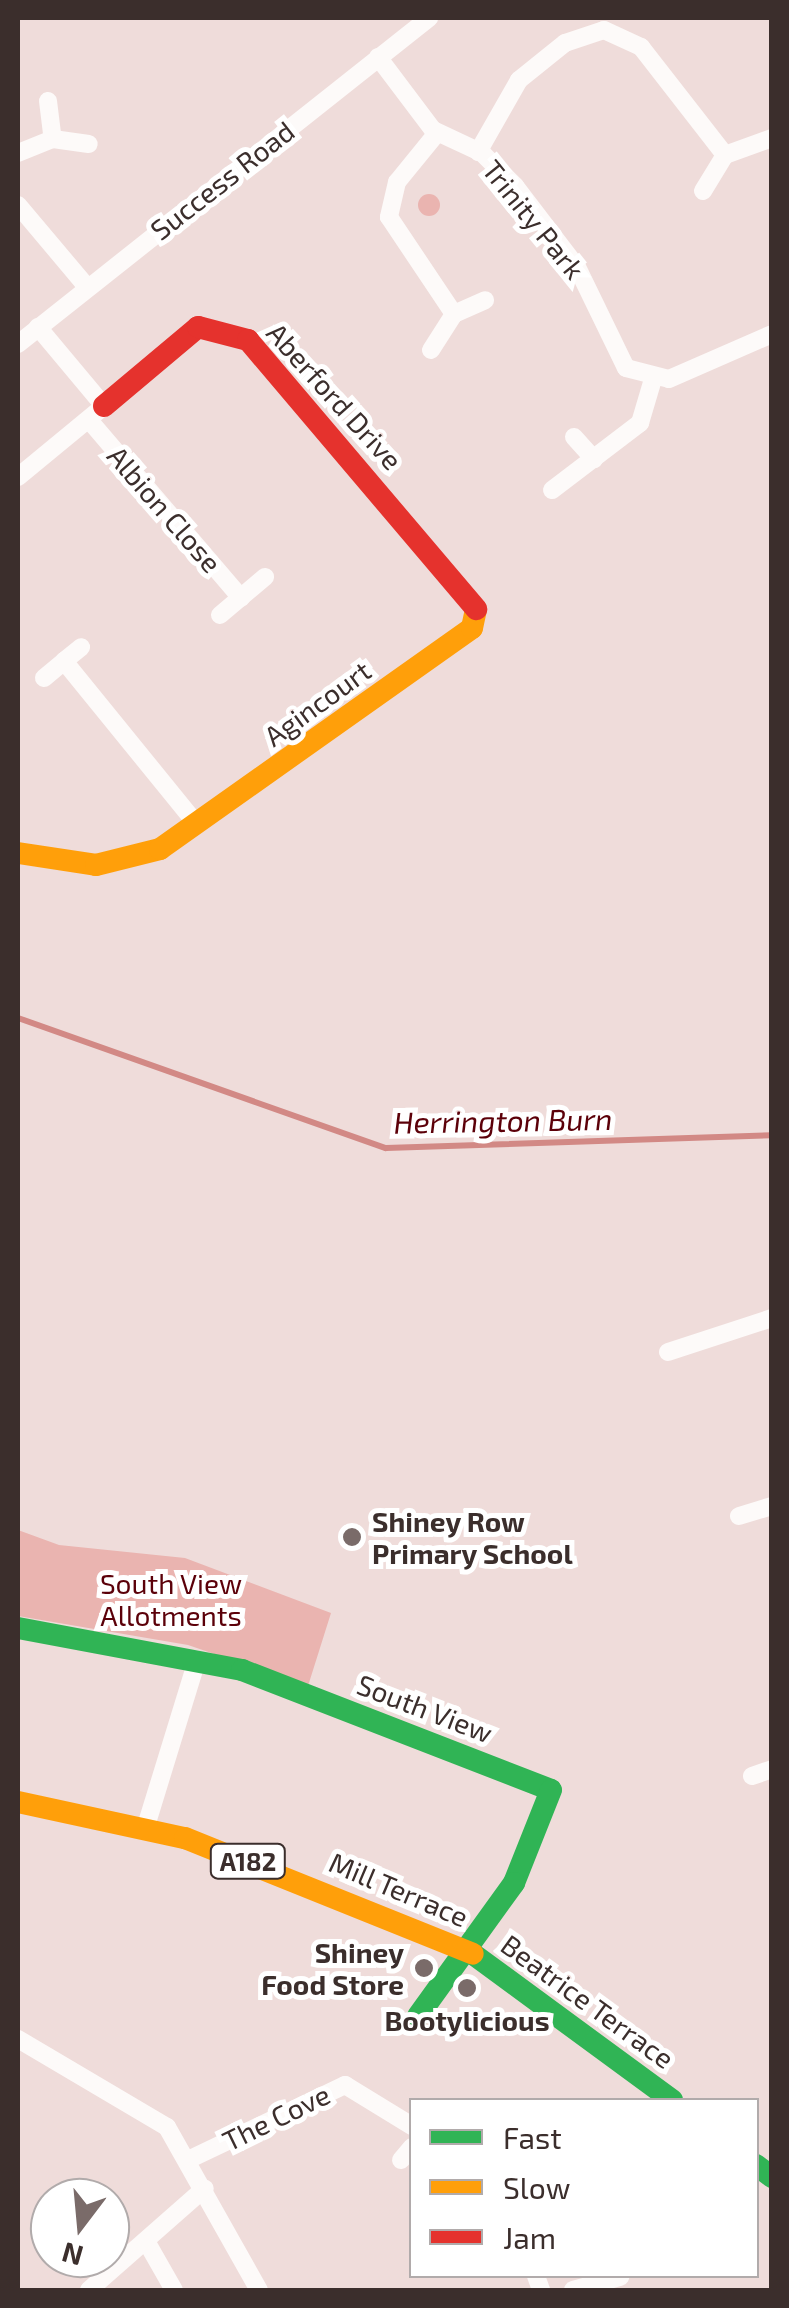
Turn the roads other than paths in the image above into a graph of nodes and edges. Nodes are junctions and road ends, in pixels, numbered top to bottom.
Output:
1 (429, 18) edge
2 (606, 24) edge
3 (378, 57) junction
4 (48, 101) dead end
5 (437, 133) junction
6 (772, 138) edge
7 (53, 139) junction
8 (89, 144) dead end
9 (478, 152) junction
10 (18, 153) edge
11 (725, 156) junction
12 (704, 191) dead end
13 (18, 205) edge
14 (87, 287) junction
15 (485, 300) dead end
16 (454, 314) junction
17 (38, 327) junction
18 (772, 334) edge
19 (18, 344) edge
20 (431, 350) dead end
21 (654, 379) junction
22 (96, 413) junction
23 (574, 437) dead end
24 (594, 460) junction
25 (18, 477) edge
26 (552, 490) dead end
27 (265, 577) dead end
28 (241, 598) junction
29 (220, 616) dead end
30 (472, 628) joint
31 (81, 647) dead end
32 (64, 661) junction
33 (44, 678) dead end
34 (194, 821) junction
35 (18, 852) edge
36 (772, 1318) edge
37 (668, 1352) dead end
38 (772, 1506) edge
39 (739, 1516) dead end
40 (18, 1628) edge
41 (198, 1660) junction
42 (772, 1769) edge
43 (752, 1776) dead end
44 (18, 1802) edge
45 (146, 1826) junction
46 (469, 1952) junction
47 (418, 2016) dead end
48 (18, 2039) edge
49 (669, 2098) edge
50 (409, 2124) edge
51 (190, 2159) junction
52 (206, 2188) junction
53 (146, 2241) junction
54 (616, 2278) edge
55 (89, 2290) edge
56 (174, 2290) edge
57 (258, 2290) edge
58 (573, 2290) edge

1 - 3 street, Success Road
2 - 9 street, Trinity Park
2 - 11 street, Trinity Park
3 - 5 street, Trinity Park
3 - 14 street, Success Road
4 - 7 street
5 - 9 street, Trinity Park
5 - 16 street
6 - 11 street
7 - 8 street
7 - 10 street
9 - 21 street, Trinity Park
11 - 12 street
13 - 14 street
14 - 17 street, Success Road
15 - 16 street
16 - 20 street
17 - 19 street, Success Road
17 - 22 street
18 - 21 street
21 - 24 street
22 - 25 street, Aberford Drive
22 - 28 street, Albion Close
22 - 30 street, Aberford Drive
23 - 24 street
24 - 26 street
27 - 28 street, Albion Close
28 - 29 street, Albion Close
30 - 34 street, Agincourt
31 - 32 street
32 - 33 street
32 - 34 street
34 - 35 street, Agincourt
36 - 37 street
38 - 39 street
40 - 41 street, South View
41 - 45 street
41 - 46 street, South View
42 - 43 street
44 - 45 street, Mill Terrace / A182
45 - 46 street, Mill Terrace / A182
46 - 47 street, South View
46 - 49 street, Beatrice Terrace / A182
48 - 51 street
50 - 51 street, The Cove
51 - 52 street
52 - 53 street
52 - 57 street
53 - 55 street
53 - 56 street
54 - 58 street

